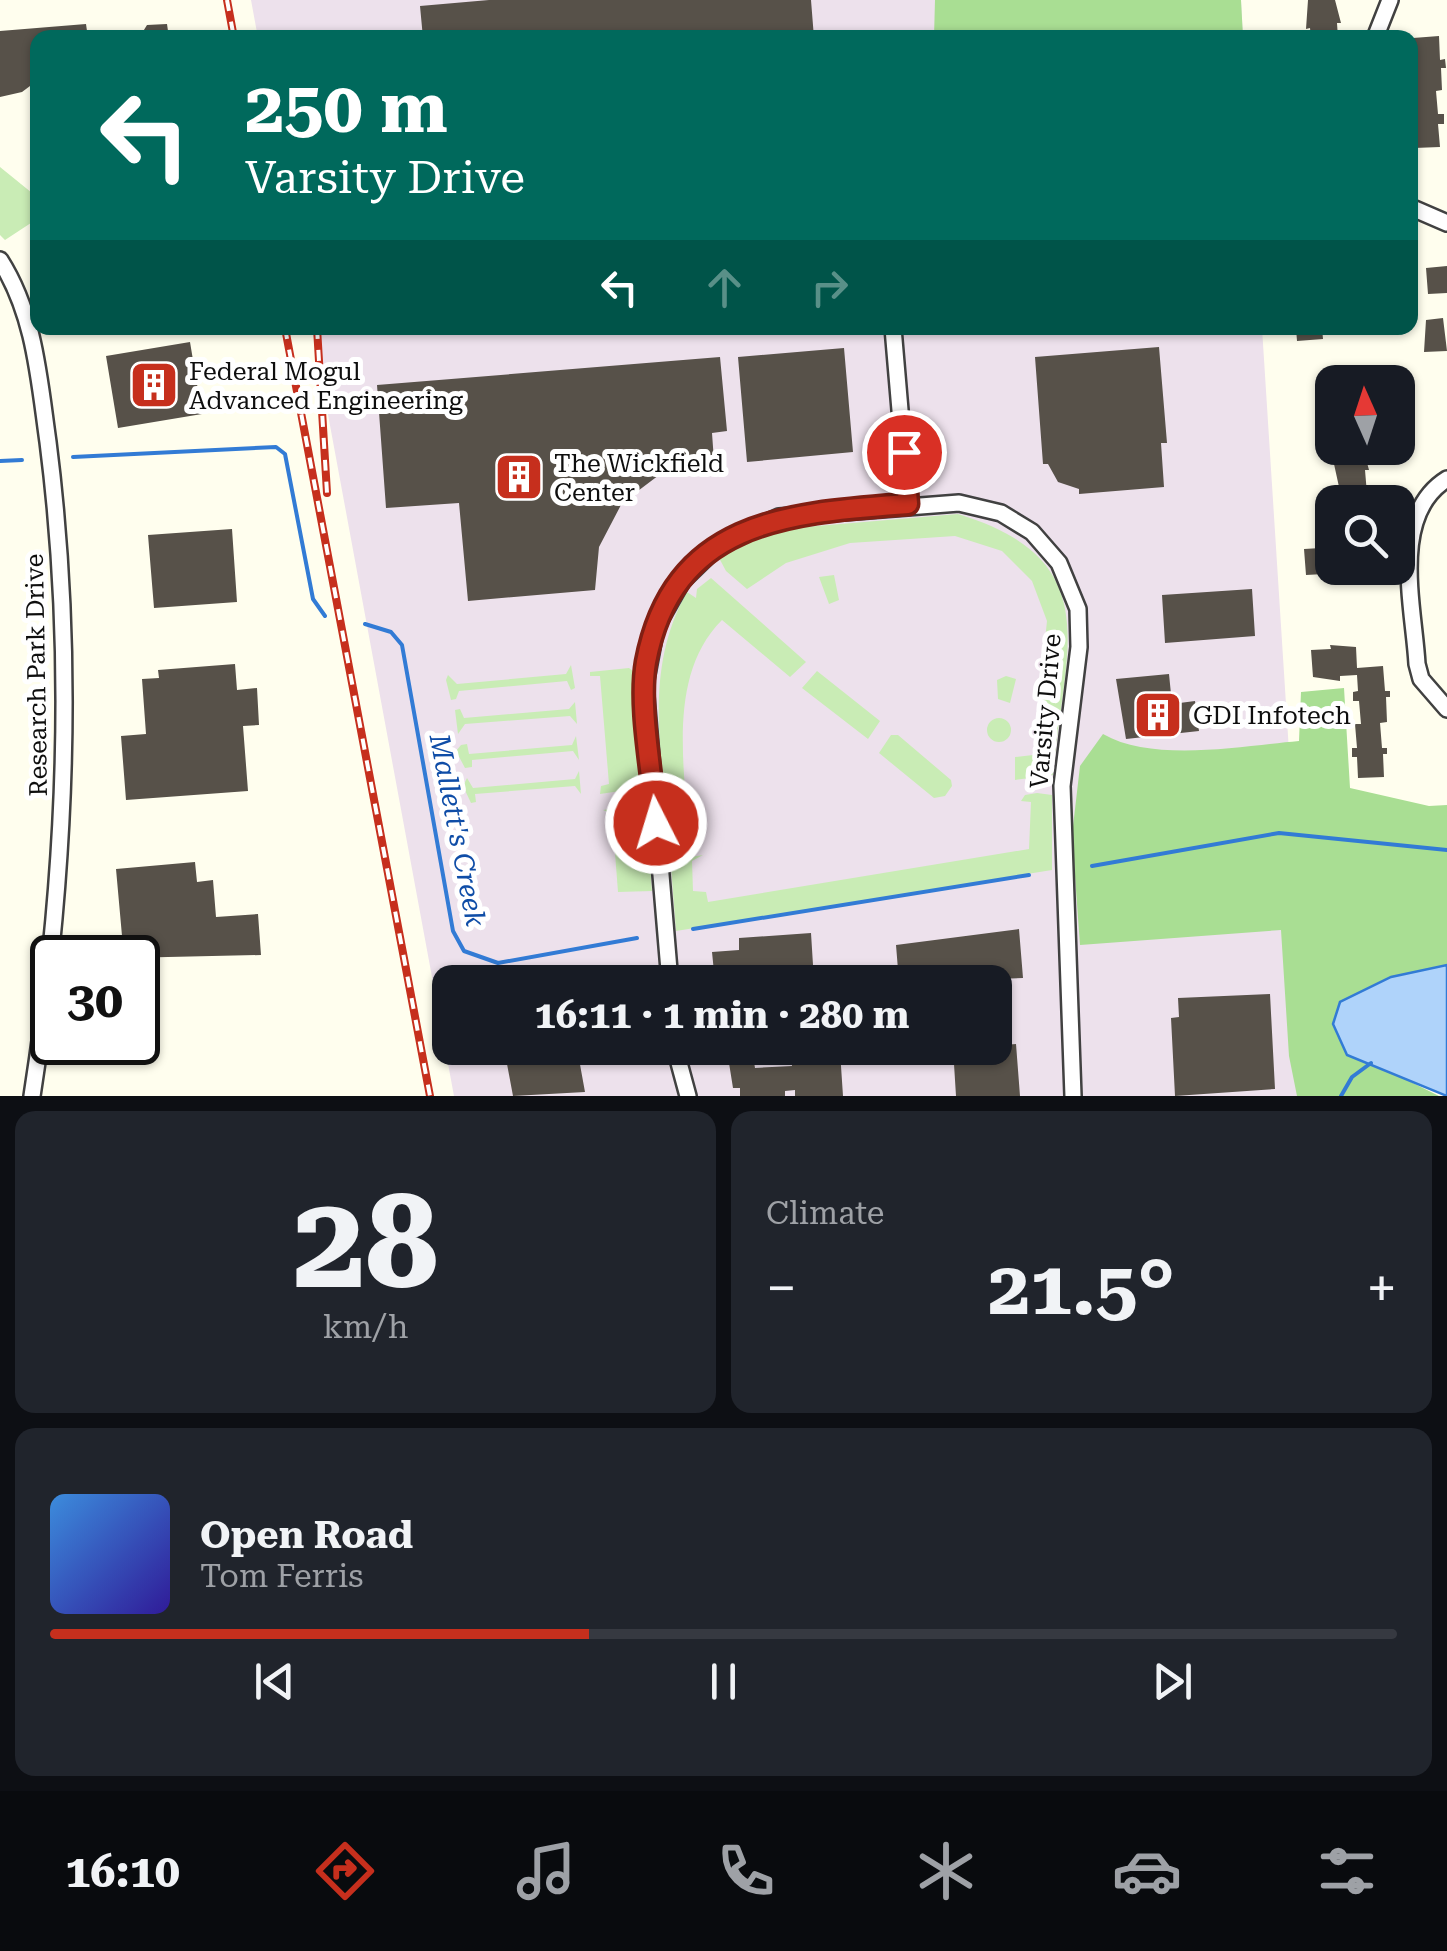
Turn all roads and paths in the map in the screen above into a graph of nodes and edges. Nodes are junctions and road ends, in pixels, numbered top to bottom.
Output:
1 (1390, 0) edge
2 (1377, 30) edge
3 (1418, 210) edge
4 (1447, 223) edge
5 (0, 260) edge
6 (894, 335) edge
7 (1447, 479) edge
8 (908, 504) junction
9 (1447, 709) edge
10 (669, 965) edge
11 (680, 1065) edge
12 (32, 1096) edge
13 (688, 1096) edge
14 (1073, 1096) edge

1 - 2 street
3 - 4 street
5 - 12 street, Research Park Drive
6 - 8 street
7 - 9 street
8 - 10 street, Varsity Drive
8 - 14 street, Varsity Drive
11 - 13 street

